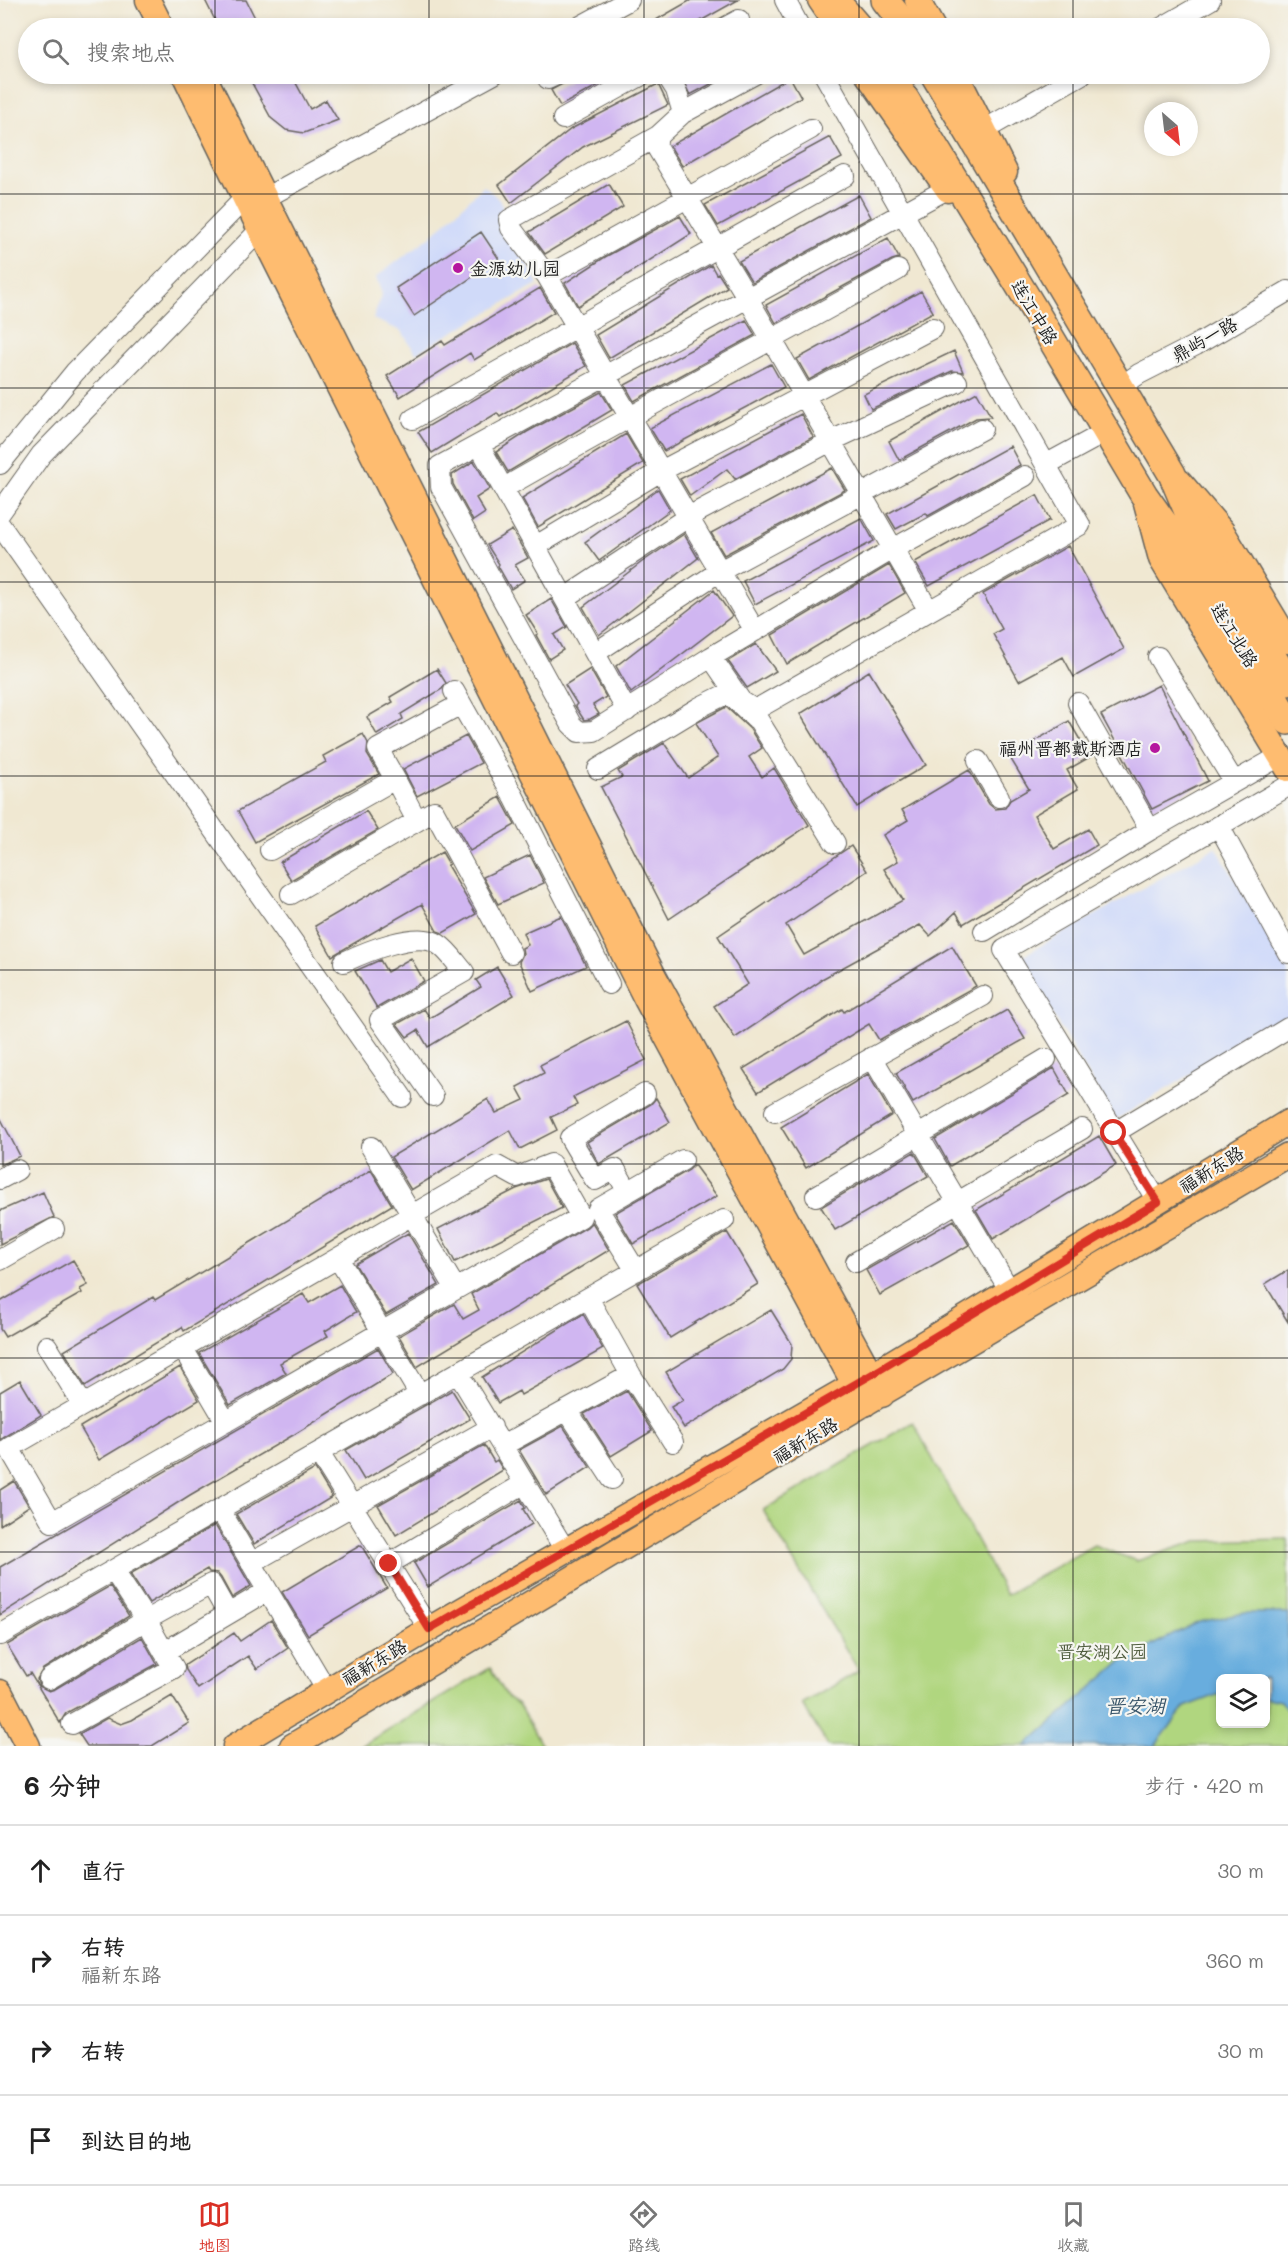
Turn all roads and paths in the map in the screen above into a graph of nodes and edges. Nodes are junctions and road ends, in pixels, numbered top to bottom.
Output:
1 (148, 0) edge
2 (167, 0) edge
3 (629, 0) edge
4 (785, 0) edge
5 (820, 0) edge
6 (835, 0) edge
7 (854, 0) edge
8 (885, 0) edge
9 (896, 0) edge
10 (917, 0) edge
11 (1210, 0) edge
12 (157, 18) edge
13 (176, 18) edge
14 (596, 18) edge
15 (795, 18) edge
16 (832, 18) edge
17 (850, 18) edge
18 (862, 18) edge
19 (900, 18) edge
20 (903, 18) edge
21 (927, 18) edge
22 (1178, 18) edge
23 (190, 84) edge
24 (207, 84) edge
25 (475, 84) edge
26 (626, 84) edge
27 (672, 84) edge
28 (737, 84) edge
29 (833, 84) edge
30 (874, 84) edge
31 (896, 84) edge
32 (940, 84) edge
33 (961, 84) edge
34 (1064, 84) edge
35 (683, 113) junction
36 (563, 119) dead end
37 (811, 129) dead end
38 (984, 130) junction
39 (658, 136) junction
40 (846, 176) dead end
41 (947, 189) junction
42 (255, 198) junction
43 (688, 198) junction
44 (903, 212) junction
45 (260, 230) junction
46 (717, 248) junction
47 (898, 270) dead end
48 (547, 276) junction
49 (1062, 287) junction
50 (1288, 291) edge
51 (747, 297) junction
52 (1033, 308) junction
53 (577, 327) junction
54 (933, 328) dead end
55 (772, 340) junction
56 (606, 375) junction
57 (957, 382) dead end
58 (1120, 387) junction
59 (804, 394) junction
60 (629, 416) junction
61 (413, 419) dead end
62 (982, 429) dead end
63 (1106, 432) junction
64 (831, 441) junction
65 (480, 445) junction
66 (0, 464) edge
67 (1047, 464) junction
68 (661, 471) junction
69 (1172, 474) junction
70 (1025, 476) dead end
71 (504, 488) junction
72 (861, 494) junction
73 (1143, 495) junction
74 (0, 513) edge
75 (688, 517) junction
76 (0, 525) edge
77 (1191, 544) junction
78 (536, 546) junction
79 (893, 549) junction
80 (720, 571) junction
81 (565, 598) junction
82 (929, 611) junction
83 (755, 631) junction
84 (1288, 641) edge
85 (595, 653) junction
86 (711, 657) junction
87 (1158, 657) dead end
88 (1288, 682) edge
89 (1078, 703) dead end
90 (627, 711) junction
91 (1288, 721) edge
92 (978, 760) dead end
93 (1284, 762) edge
94 (598, 770) dead end
95 (395, 780) junction
96 (1234, 782) junction
97 (1288, 786) edge
98 (999, 797) dead end
99 (417, 821) junction
100 (1219, 826) junction
101 (1150, 831) junction
102 (836, 843) dead end
103 (270, 850) dead end
104 (291, 894) dead end
105 (984, 931) dead end
106 (511, 953) dead end
107 (1288, 953) edge
108 (344, 962) dead end
109 (609, 984) dead end
110 (983, 996) dead end
111 (1288, 1028) edge
112 (872, 1057) junction
113 (1046, 1059) dead end
114 (645, 1094) dead end
115 (433, 1096) dead end
116 (402, 1097) dead end
117 (775, 1112) dead end
118 (1288, 1122) edge
119 (1082, 1129) dead end
120 (1114, 1133) junction
121 (918, 1135) junction
122 (371, 1147) dead end
123 (1288, 1157) edge
124 (683, 1160) dead end
125 (628, 1192) junction
126 (816, 1196) dead end
127 (958, 1202) junction
128 (1158, 1202) junction
129 (413, 1214) junction
130 (724, 1220) dead end
131 (54, 1229) dead end
132 (338, 1258) junction
133 (0, 1260) edge
134 (856, 1262) dead end
135 (636, 1271) junction
136 (456, 1289) junction
137 (1010, 1291) junction
138 (588, 1298) junction
139 (381, 1332) junction
140 (47, 1346) dead end
141 (182, 1347) junction
142 (458, 1373) junction
143 (631, 1375) junction
144 (868, 1390) junction
145 (420, 1395) junction
146 (83, 1405) junction
147 (567, 1410) junction
148 (226, 1422) junction
149 (492, 1427) junction
150 (673, 1442) dead end
151 (502, 1446) junction
152 (319, 1453) junction
153 (612, 1479) dead end
154 (525, 1483) junction
155 (353, 1506) junction
156 (220, 1510) junction
157 (565, 1550) junction
158 (251, 1563) junction
159 (389, 1564) junction
160 (114, 1570) junction
161 (267, 1591) junction
162 (228, 1614) junction
163 (146, 1620) junction
164 (429, 1629) junction
165 (0, 1635) edge
166 (165, 1652) junction
167 (49, 1679) dead end
168 (327, 1691) junction
169 (0, 1692) edge
170 (72, 1724) dead end
171 (28, 1746) edge
172 (235, 1746) edge
173 (292, 1746) edge

1 - 12 main road
2 - 13 main road
3 - 14 street
4 - 15 street
5 - 16 main road
6 - 17 highway
7 - 18 highway
8 - 19 highway
9 - 20 highway
10 - 21 main road
11 - 22 street
23 - 42 main road
24 - 42 main road
25 - 42 street
26 - 36 street
27 - 35 street
28 - 35 street
29 - 44 street
30 - 41 main road
31 - 52 highway, 连江中路
32 - 49 highway, 连江中路
33 - 38 main road
34 - 38 street
35 - 39 street
37 - 43 street
38 - 49 main road
39 - 43 street
39 - 48 street
40 - 46 street
41 - 44 street
41 - 52 main road
42 - 45 main road
42 - 66 street
42 - 144 main road
43 - 46 street
43 - 48 street
44 - 51 street
44 - 67 street
45 - 74 street
45 - 144 main road
46 - 51 street
46 - 53 street
47 - 55 street
48 - 53 street
49 - 58 highway, 连江中路
50 - 58 street, 鼎屿一路
51 - 55 street
51 - 56 street
52 - 63 highway, 连江中路
53 - 56 street
53 - 61 street
54 - 59 street
55 - 59 street
55 - 60 street
56 - 60 street
56 - 65 street
57 - 64 street
58 - 69 highway, 连江中路
59 - 64 street
59 - 68 street
60 - 68 street
60 - 71 street
62 - 72 street
63 - 67 street
63 - 73 highway, 连江中路
64 - 72 street
64 - 75 street
65 - 71 street
65 - 90 street
67 - 82 street
68 - 75 street
68 - 78 street
69 - 77 highway, 连江中路
69 - 84 main road
70 - 79 street
71 - 78 street
72 - 79 street
72 - 80 street
73 - 77 highway, 连江中路
73 - 93 main road
75 - 80 street
75 - 81 street
76 - 116 street
77 - 88 highway, 连江北路
77 - 91 highway, 连江北路
78 - 81 street
79 - 82 street
79 - 83 street
80 - 83 street
80 - 85 street
81 - 85 street
82 - 86 street
83 - 86 street
85 - 90 street
86 - 90 street
87 - 96 street
89 - 101 street
92 - 98 street
93 - 96 street
94 - 102 street
95 - 99 street
95 - 103 street
95 - 109 street
96 - 101 street
97 - 100 street
99 - 104 street
99 - 106 street
100 - 107 street
100 - 120 street
101 - 105 street
108 - 115 street
110 - 112 street
111 - 120 street
112 - 117 street
112 - 121 street
113 - 121 street
114 - 125 street
118 - 128 main road, 福新东路
119 - 127 street
120 - 128 street
121 - 126 street
121 - 127 street
122 - 129 street
123 - 144 main road, 福新东路
124 - 125 street
125 - 135 street
127 - 134 street
127 - 137 street
128 - 137 main road, 福新东路
129 - 132 street
129 - 136 street
129 - 136 street
130 - 135 street
131 - 133 street
132 - 139 street
132 - 141 street
135 - 138 street
136 - 139 street
137 - 144 main road, 福新东路
138 - 142 street
138 - 143 street
139 - 145 street
139 - 148 street
140 - 146 street
141 - 146 street
141 - 148 street
142 - 145 street
142 - 149 street
143 - 147 street
143 - 150 street
144 - 157 main road, 福新东路
144 - 173 main road, 福新东路
145 - 152 street
146 - 148 street
147 - 151 street
147 - 153 street
149 - 151 street
149 - 155 street
151 - 154 street
152 - 155 street
152 - 156 street
154 - 157 street
154 - 159 street
155 - 158 street
155 - 159 street
156 - 158 street
156 - 160 street
157 - 164 main road, 福新东路
158 - 161 street
159 - 164 street
160 - 163 street
160 - 165 street
161 - 162 street
161 - 168 street
162 - 163 street
162 - 166 street
163 - 166 street
163 - 167 street
164 - 168 main road, 福新东路
166 - 170 street
168 - 172 main road, 福新东路
169 - 171 main road

